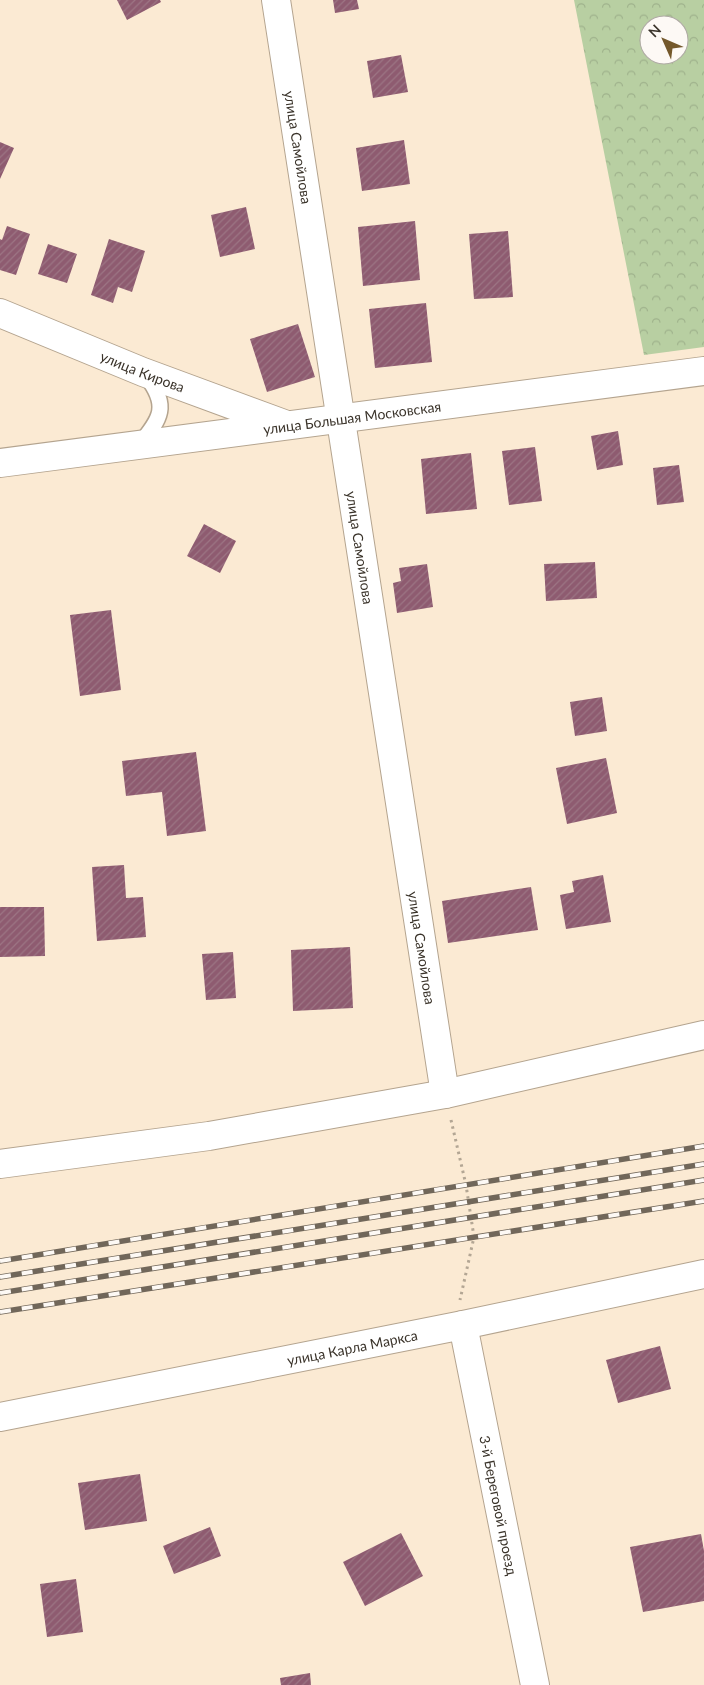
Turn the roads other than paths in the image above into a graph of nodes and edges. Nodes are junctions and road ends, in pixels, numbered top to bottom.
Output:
1 (276, 0) edge
2 (0, 313) edge
3 (704, 371) edge
4 (143, 372) junction
5 (340, 419) junction
6 (287, 425) junction
7 (140, 444) junction
8 (0, 463) edge
9 (704, 1035) edge
10 (445, 1094) junction
11 (0, 1164) edge
12 (704, 1274) edge
13 (464, 1325) junction
14 (0, 1417) edge
15 (535, 1685) edge

1 - 5 street, улица Самойлова
2 - 4 street, улица Кирова
3 - 5 street, улица Большая Московская
4 - 6 street, улица Кирова
4 - 7 lane
5 - 6 street, улица Большая Московская
5 - 10 street, улица Самойлова
6 - 7 street, улица Большая Московская
7 - 8 street, улица Большая Московская
9 - 10 street
10 - 11 street
12 - 13 street, улица Карла Маркса
13 - 14 street, улица Карла Маркса
13 - 15 street, 3-й Береговой проезд

